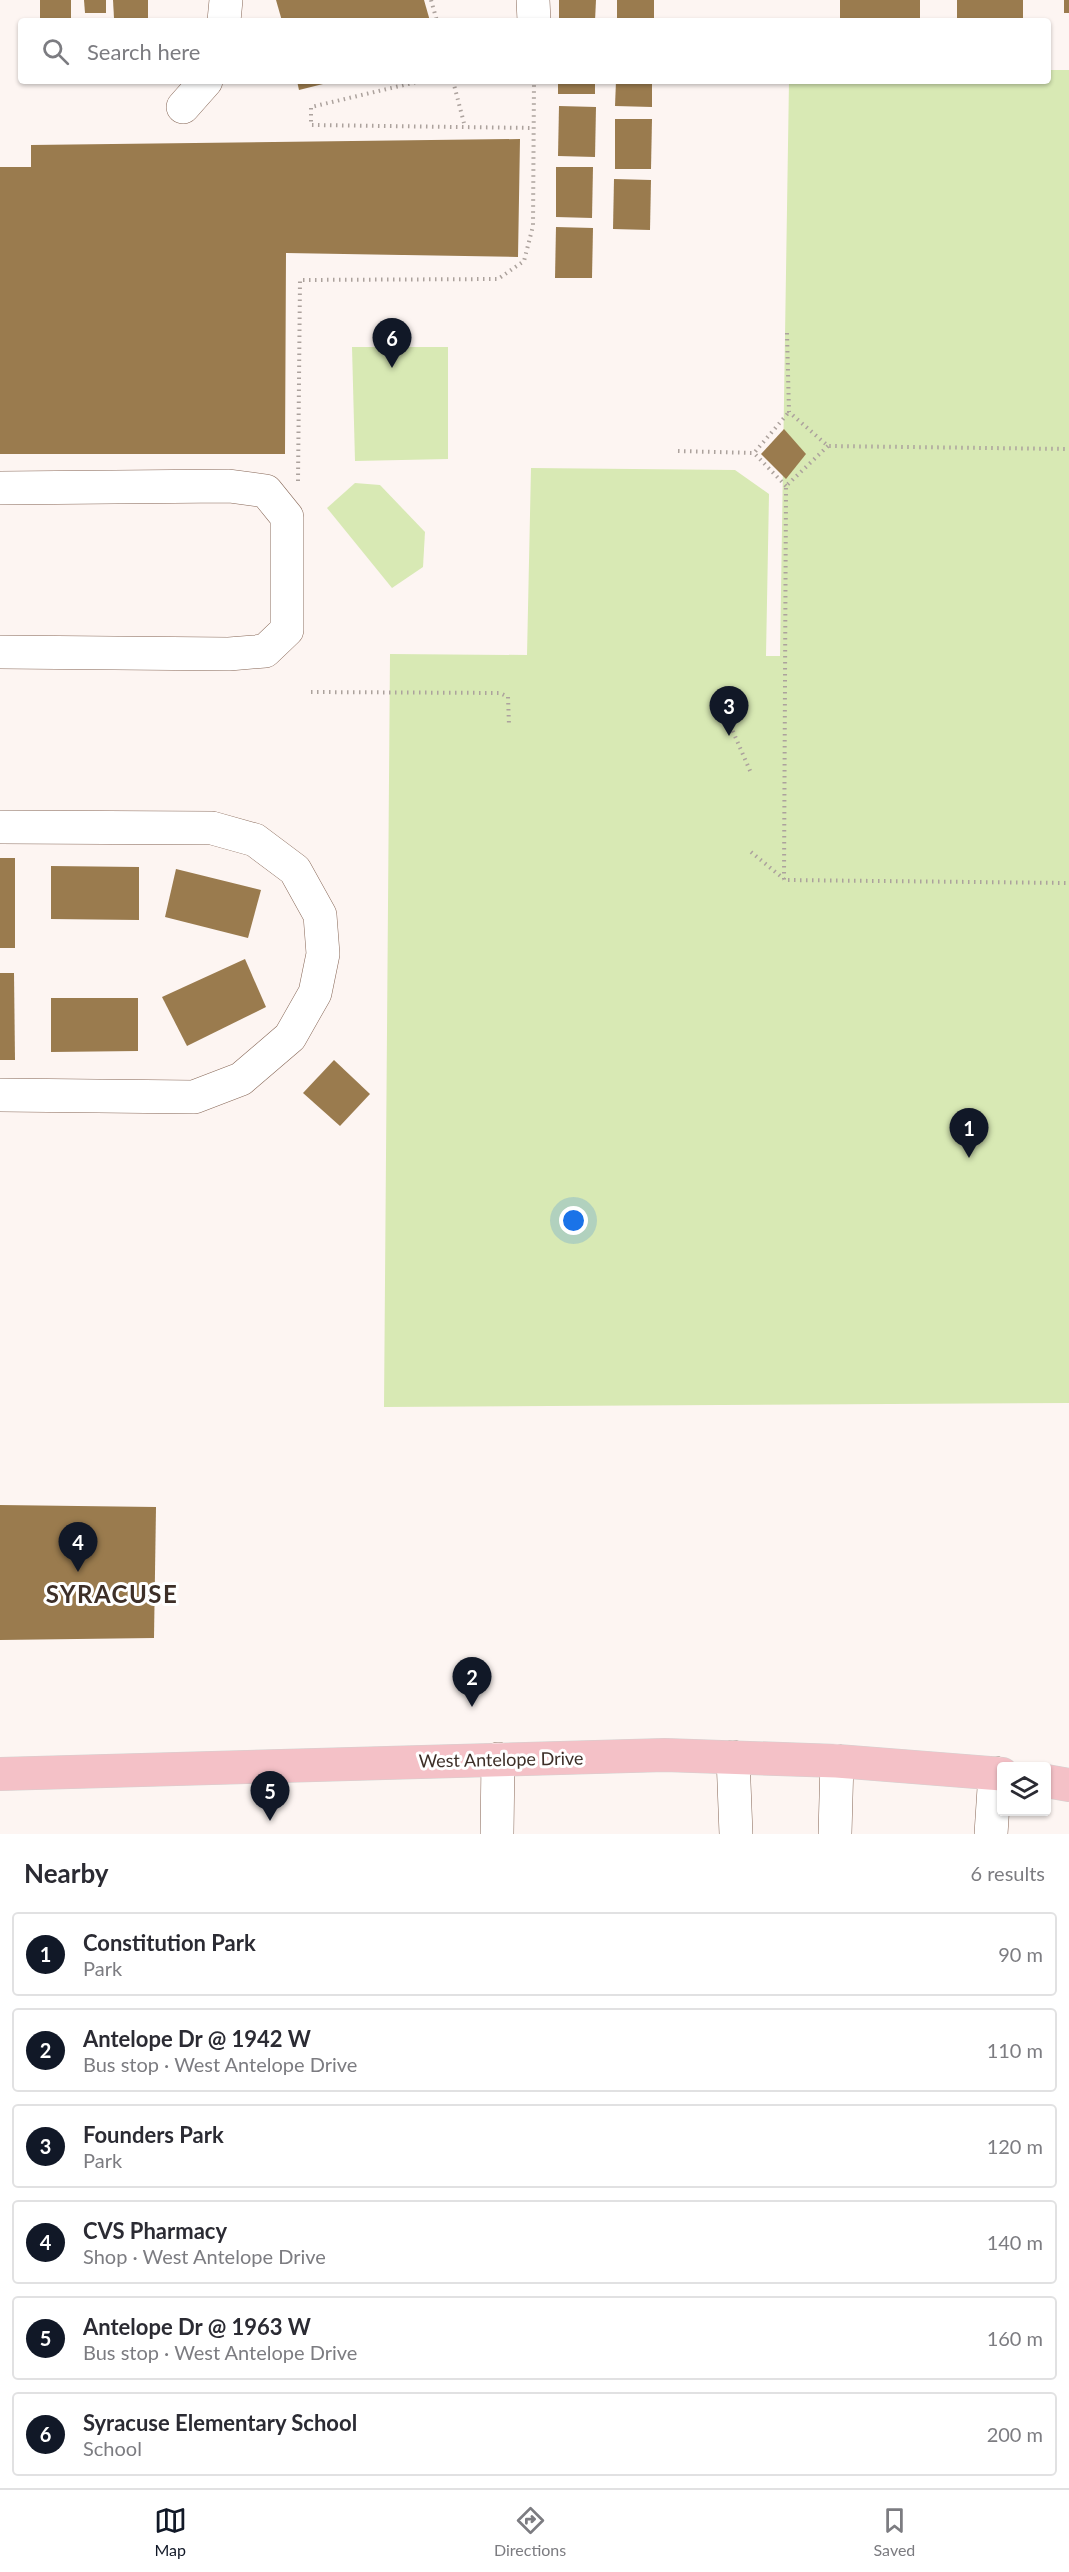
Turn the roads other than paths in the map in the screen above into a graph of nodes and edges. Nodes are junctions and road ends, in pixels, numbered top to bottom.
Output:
1 (226, 0) edge
2 (533, 0) edge
3 (224, 18) edge
4 (534, 18) edge
5 (203, 84) edge
6 (183, 107) dead end
7 (0, 488) edge
8 (0, 652) edge
9 (0, 827) edge
10 (0, 1095) edge
11 (733, 1758) junction
12 (498, 1759) junction
13 (837, 1761) junction
14 (0, 1774) edge
15 (997, 1774) edge
16 (1051, 1782) edge
17 (997, 1783) edge
18 (1069, 1785) edge
19 (497, 1834) edge
20 (736, 1834) edge
21 (836, 1834) edge
22 (991, 1834) edge

1 - 3 street
2 - 4 street
5 - 6 street
7 - 8 street
9 - 10 street
11 - 12 main road, West Antelope Drive
11 - 13 main road, West Antelope Drive
11 - 20 street
12 - 14 main road, West Antelope Drive
12 - 19 street
13 - 15 main road, West Antelope Drive
13 - 21 street
16 - 18 main road
17 - 22 street

